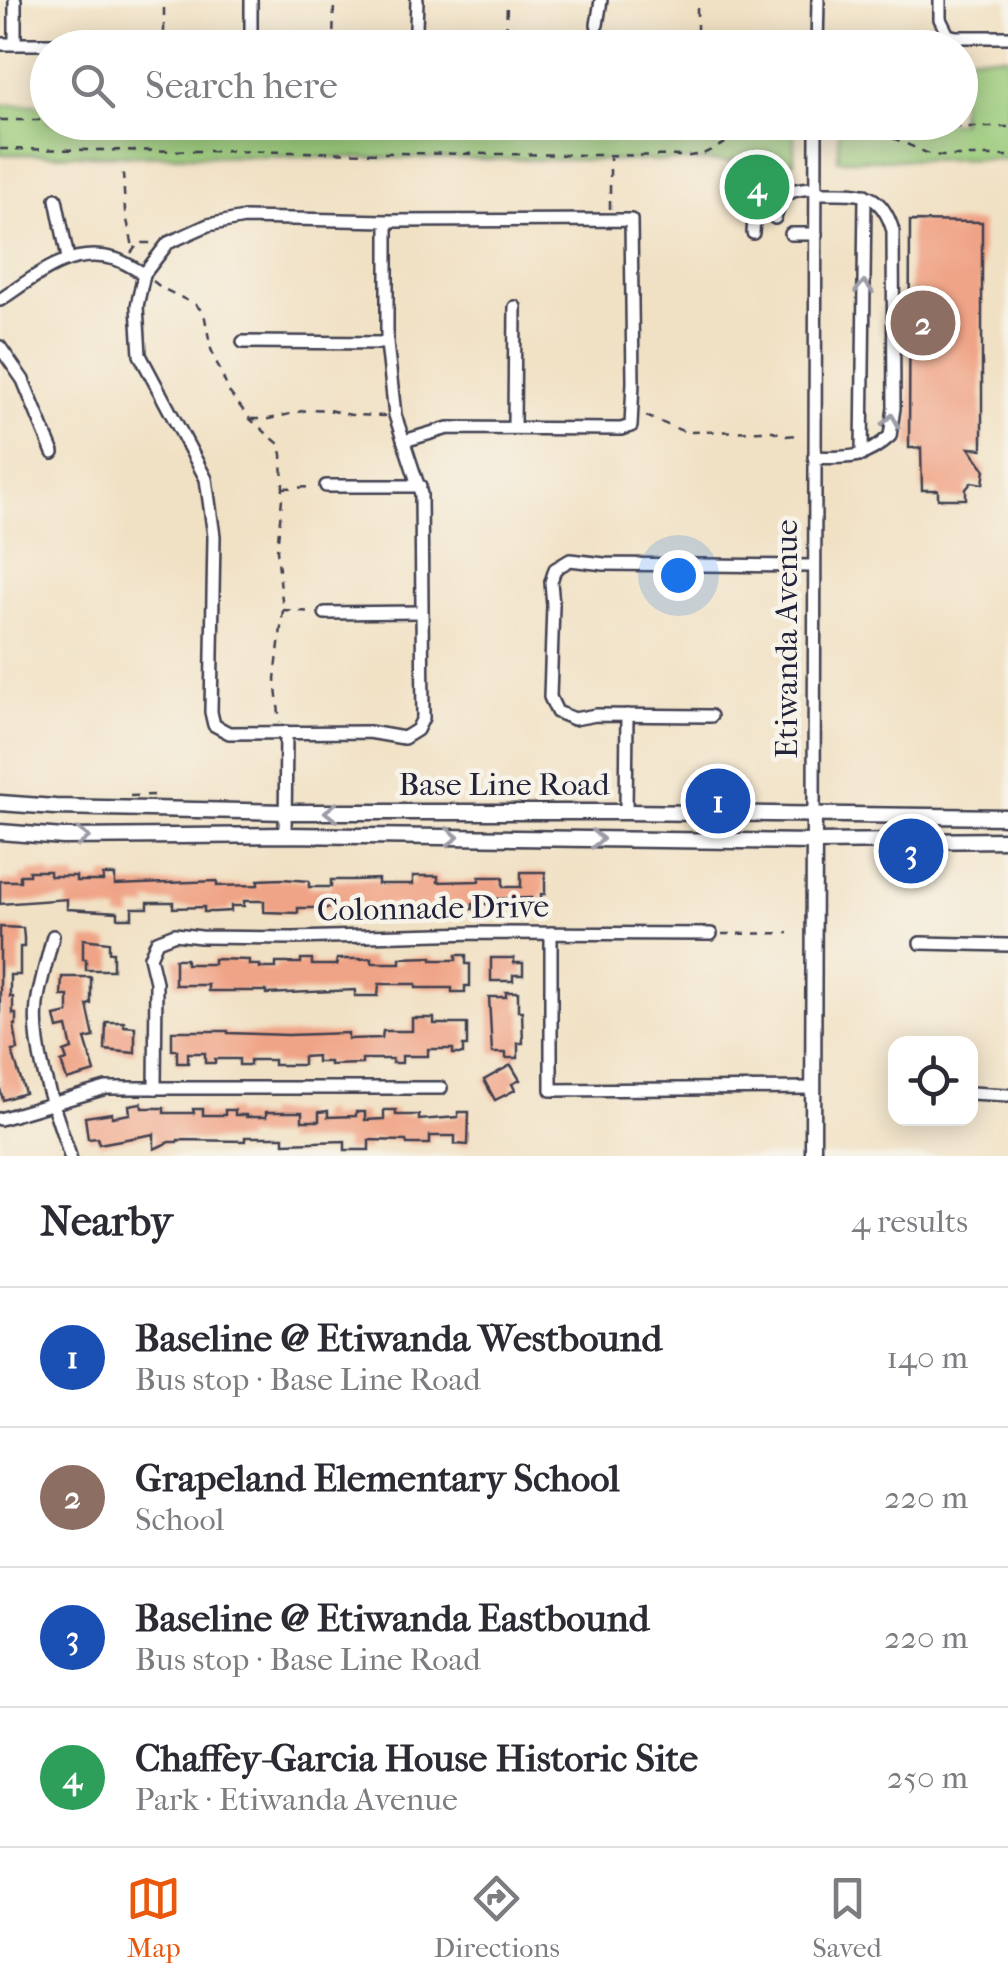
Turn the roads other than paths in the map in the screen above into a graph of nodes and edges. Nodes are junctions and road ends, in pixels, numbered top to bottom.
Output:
1 (15, 0) edge
2 (251, 0) edge
3 (417, 0) edge
4 (602, 0) edge
5 (818, 0) edge
6 (940, 0) edge
7 (597, 25) dead end
8 (416, 28) dead end
9 (251, 30) edge
10 (817, 30) edge
11 (946, 30) edge
12 (978, 37) edge
13 (1008, 37) edge
14 (0, 44) edge
15 (16, 44) junction
16 (30, 44) edge
17 (816, 140) edge
18 (816, 191) junction
19 (865, 194) junction
20 (56, 198) dead end
21 (754, 218) dead end
22 (774, 218) dead end
23 (387, 221) junction
24 (753, 233) dead end
25 (791, 234) dead end
26 (816, 234) junction
27 (68, 258) junction
28 (144, 274) junction
29 (0, 300) edge
30 (515, 307) dead end
31 (243, 342) dead end
32 (387, 343) junction
33 (0, 347) edge
34 (514, 428) junction
35 (404, 441) junction
36 (53, 453) dead end
37 (862, 455) junction
38 (814, 457) junction
39 (326, 486) road end
40 (420, 486) junction
41 (814, 566) junction
42 (421, 612) junction
43 (324, 613) road end
44 (627, 716) junction
45 (711, 716) dead end
46 (283, 727) junction
47 (0, 804) edge
48 (286, 812) junction
49 (626, 812) junction
50 (814, 815) junction
51 (1008, 816) edge
52 (0, 832) edge
53 (285, 835) junction
54 (1008, 840) edge
55 (814, 842) junction
56 (551, 933) junction
57 (711, 934) road end
58 (53, 936) dead end
59 (920, 943) dead end
60 (1008, 944) edge
61 (154, 1088) junction
62 (441, 1088) dead end
63 (814, 1088) junction
64 (978, 1094) edge
65 (1008, 1095) edge
66 (53, 1104) junction
67 (0, 1119) edge
68 (70, 1156) edge
69 (813, 1156) edge

1 - 15 street
2 - 9 street
3 - 8 street
4 - 7 street
5 - 10 street
6 - 11 street
12 - 13 street
14 - 15 street
15 - 16 street
17 - 18 street, Etiwanda Avenue
18 - 19 street
18 - 22 street
18 - 26 street, Etiwanda Avenue
37 -> 19 street
37 -> 19 street
20 - 27 street
21 - 24 street
23 - 28 street
23 - 32 street
23 - 34 street
25 - 26 street
26 - 38 street, Etiwanda Avenue
27 - 28 street
27 - 29 street
28 - 46 street
30 - 34 street
31 - 32 street
32 - 35 street
33 - 36 street
34 - 35 street
35 - 40 street
37 - 38 street
38 - 41 street, Etiwanda Avenue
39 - 40 street
40 - 42 street
41 - 44 street
41 - 50 street, Etiwanda Avenue
42 - 43 street
42 - 46 street
44 - 45 street
44 - 49 street
46 - 48 street
47 - 48 main road, Base Line Road
49 -> 48 main road, Base Line Road
48 - 53 street
49 - 50 main road, Base Line Road
50 - 51 main road, Base Line Road
50 - 55 main road, Etiwanda Avenue
52 -> 53 main road, Base Line Road
53 -> 55 main road, Base Line Road
54 - 55 main road, Base Line Road
55 - 63 main road, Etiwanda Avenue
56 - 57 street, Colonnade Drive
56 - 61 street, Colonnade Drive
56 - 63 street
58 - 66 street
59 - 60 street
61 - 62 street
61 - 66 street
63 - 69 main road, Etiwanda Avenue
64 - 65 street
66 - 67 street
66 - 68 street

